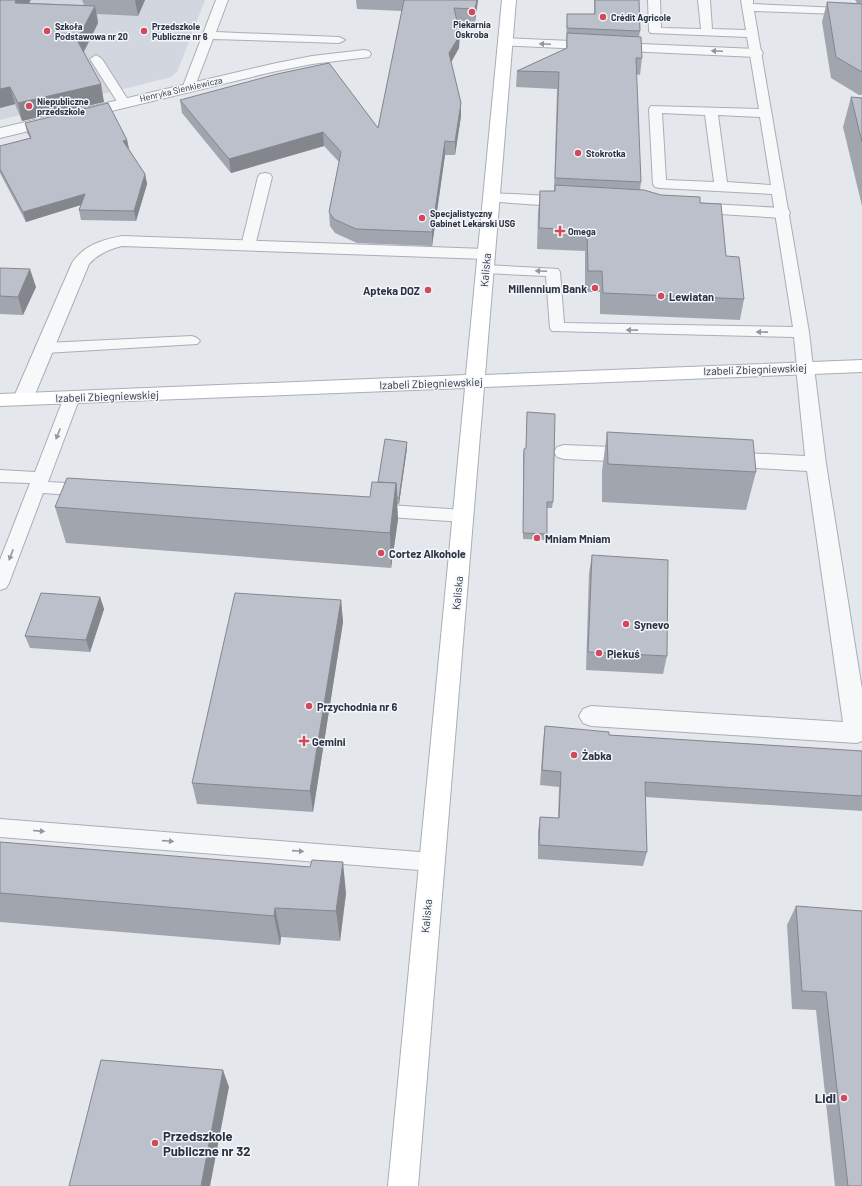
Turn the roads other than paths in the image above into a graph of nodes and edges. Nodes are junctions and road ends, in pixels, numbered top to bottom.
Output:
1 (222, 0) edge
2 (509, 0) edge
3 (654, 0) edge
4 (704, 0) edge
5 (748, 3) edge
6 (840, 11) edge
7 (708, 33) junction
8 (209, 34) junction
9 (753, 34) junction
10 (339, 40) dead end
11 (505, 42) junction
12 (756, 53) junction
13 (364, 54) dead end
14 (96, 59) dead end
15 (189, 86) junction
16 (124, 102) junction
17 (711, 112) junction
18 (766, 113) junction
19 (0, 133) edge
20 (265, 177) dead end
21 (720, 186) junction
22 (778, 190) junction
23 (491, 198) junction
24 (582, 202) edge
25 (676, 207) edge
26 (782, 213) junction
27 (248, 246) junction
28 (485, 261) junction
29 (801, 332) junction
30 (192, 341) dead end
31 (45, 348) junction
32 (862, 366) edge
33 (805, 367) junction
34 (474, 381) junction
35 (72, 397) junction
36 (23, 399) junction
37 (0, 400) edge
38 (564, 452) dead end
39 (651, 456) edge
40 (706, 458) edge
41 (816, 464) junction
42 (0, 476) edge
43 (39, 483) junction
44 (99, 491) edge
45 (357, 509) edge
46 (464, 516) junction
47 (0, 583) edge
48 (591, 716) dead end
49 (0, 828) edge
50 (432, 862) junction
51 (403, 1186) edge

1 - 8 lane
2 - 11 street, Kaliska
3 - 7 lane
4 - 7 lane
5 - 6 lane
5 - 9 lane
7 - 9 lane
8 - 10 lane
8 - 15 lane
9 - 12 lane
12 -> 11 street
11 - 23 street, Kaliska
12 - 18 lane
13 - 15 street, Henryka Sienkiewicza
14 - 16 lane
15 - 16 street, Henryka Sienkiewicza
16 - 19 street, Henryka Sienkiewicza
17 - 18 lane
17 - 21 lane
17 - 21 lane
18 - 22 lane
20 - 27 lane
21 - 22 lane
22 - 26 lane
23 - 24 street
23 - 28 street, Kaliska
25 - 26 street
26 - 29 lane
27 - 28 street
27 - 31 street
29 -> 28 lane
28 - 34 street, Kaliska
29 - 33 lane
30 - 31 lane
31 - 36 street
32 - 33 street, Izabeli Zbiegniewskiej
33 - 34 street, Izabeli Zbiegniewskiej
33 - 41 street
34 - 35 street, Izabeli Zbiegniewskiej
34 - 46 street, Kaliska
35 - 36 street, Izabeli Zbiegniewskiej
35 -> 43 lane
36 - 37 street, Izabeli Zbiegniewskiej
38 - 39 street
40 - 41 street
41 - 48 street
42 - 43 lane
43 - 44 lane
43 -> 47 lane
45 - 46 lane
46 - 50 street, Kaliska
49 -> 50 lane
50 - 51 street, Kaliska

